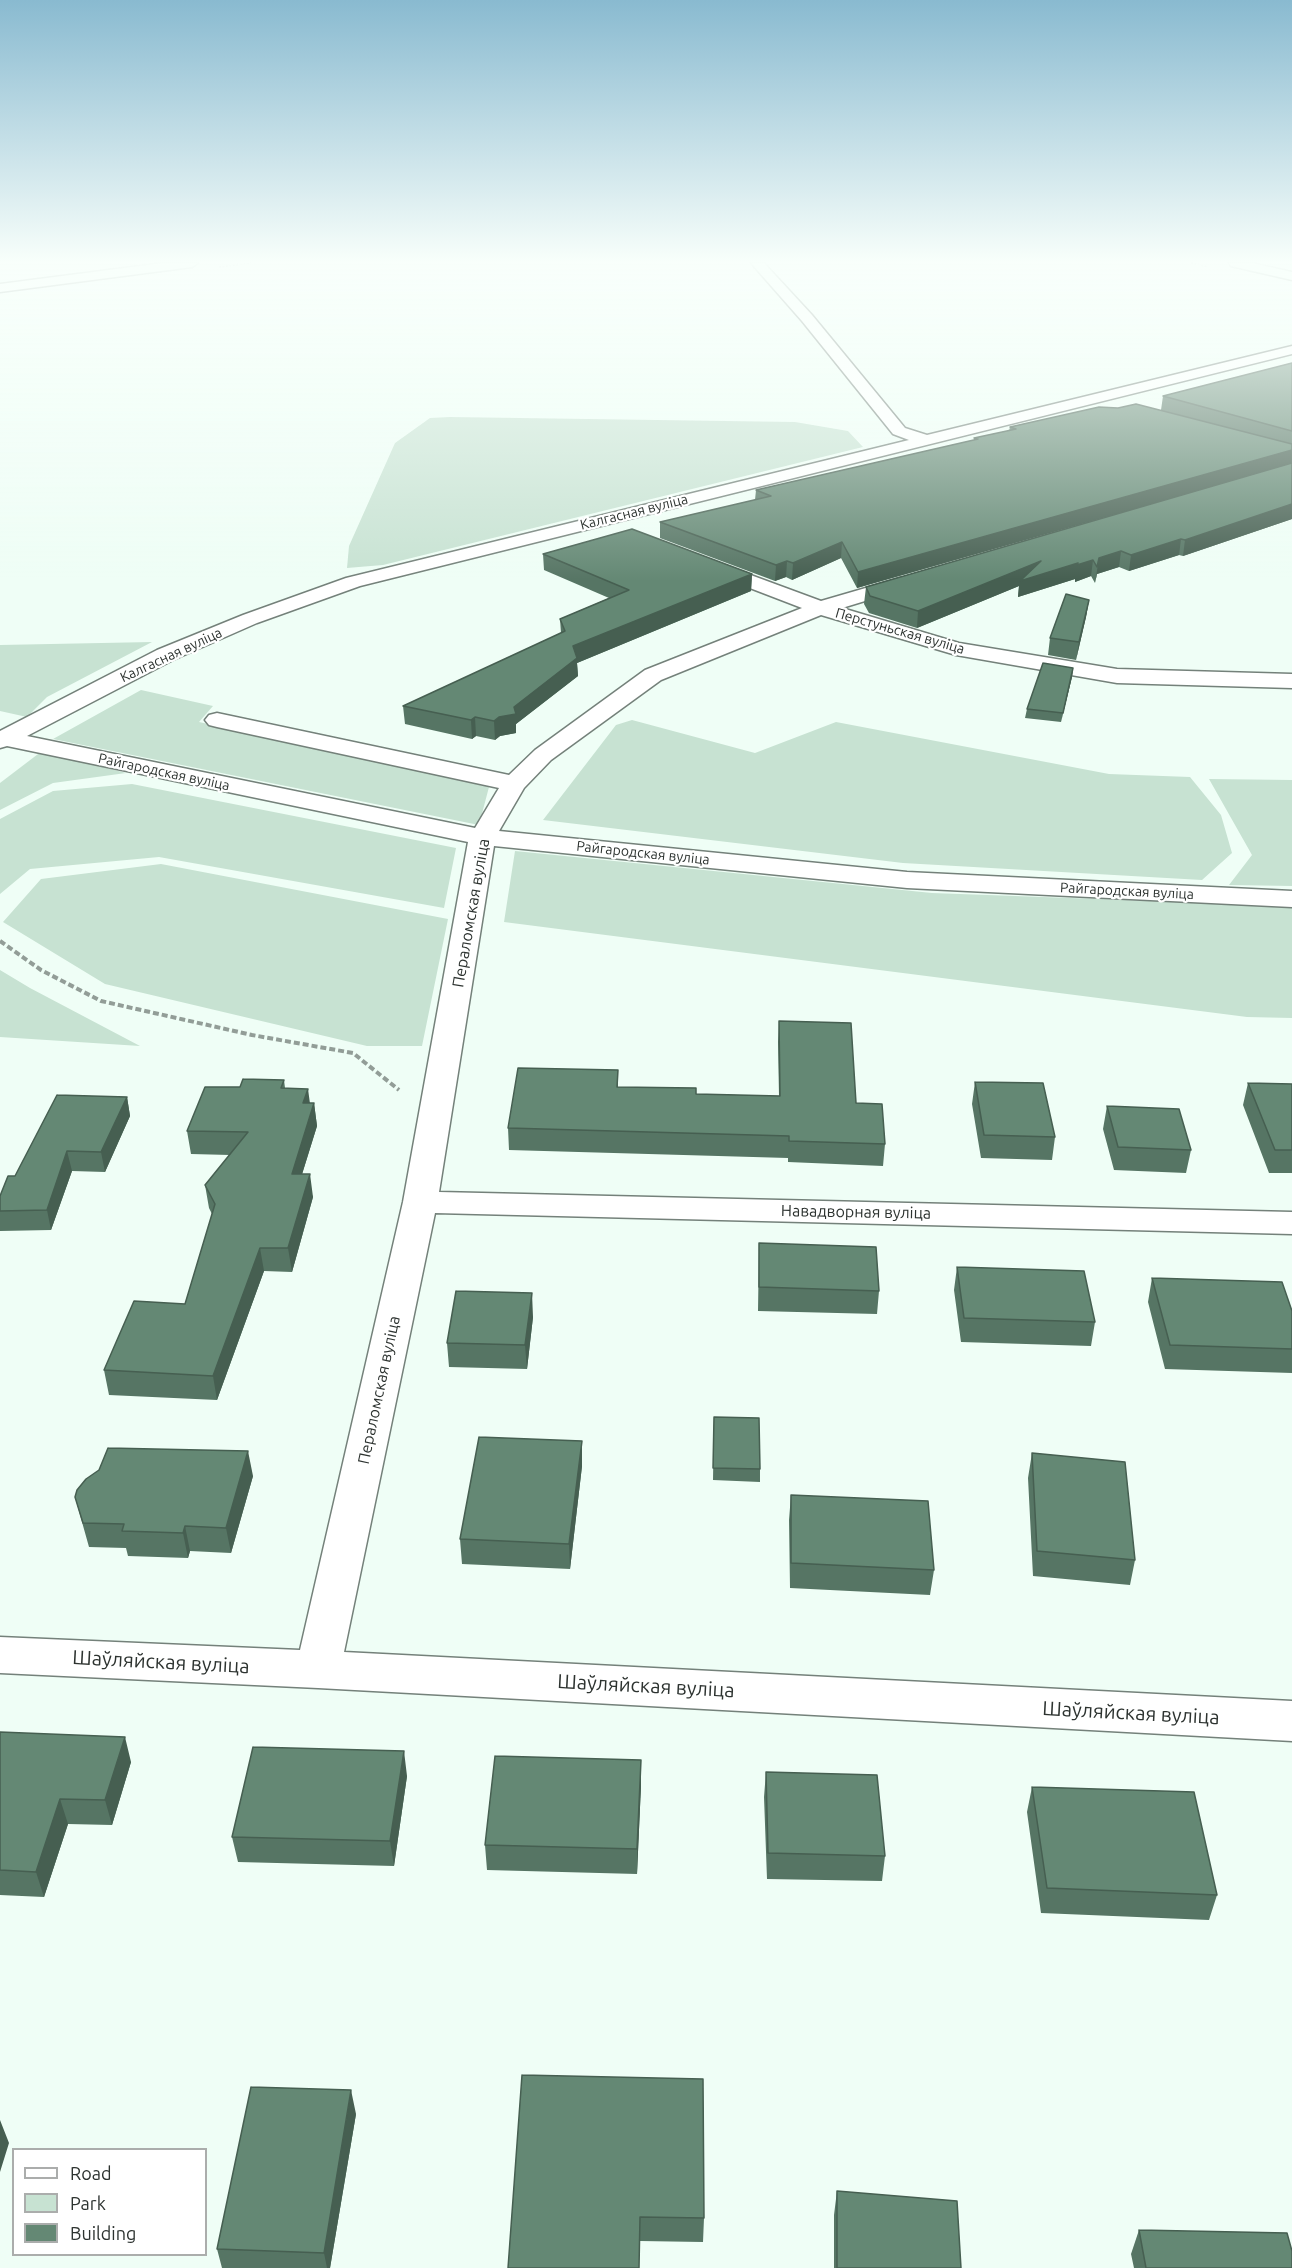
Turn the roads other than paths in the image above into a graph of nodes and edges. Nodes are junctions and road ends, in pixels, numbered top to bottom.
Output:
1 (848, 369) edge
2 (1215, 369) edge
3 (1093, 399) junction
4 (1126, 408) edge
5 (925, 440) junction
6 (594, 522) junction
7 (626, 534) edge
8 (691, 558) edge
9 (932, 575) edge
10 (819, 608) junction
11 (1292, 681) edge
12 (217, 720) dead end
13 (1, 739) edge
14 (514, 784) junction
15 (482, 837) junction
16 (1292, 899) edge
17 (420, 1202) junction
18 (1292, 1223) edge
19 (0, 1655) edge
20 (318, 1669) junction
21 (1292, 1721) edge

1 - 5 street
2 - 3 street, Калгасная вуліца
3 - 4 street
3 - 5 street, Калгасная вуліца
5 - 6 street, Калгасная вуліца
6 - 7 street
6 - 13 street, Калгасная вуліца
8 - 10 street, Перстуньская вуліца
9 - 10 street, Пераломская вуліца
10 - 11 street, Перстуньская вуліца
10 - 14 street, Пераломская вуліца
12 - 14 street
13 - 15 street, Райгародская вуліца
14 - 15 street, Пераломская вуліца
15 - 16 street, Райгародская вуліца
15 - 17 street, Пераломская вуліца
17 - 18 street, Навадворная вуліца
17 - 20 street, Пераломская вуліца
19 - 20 street, Шаўляйская вуліца
20 - 21 street, Шаўляйская вуліца

